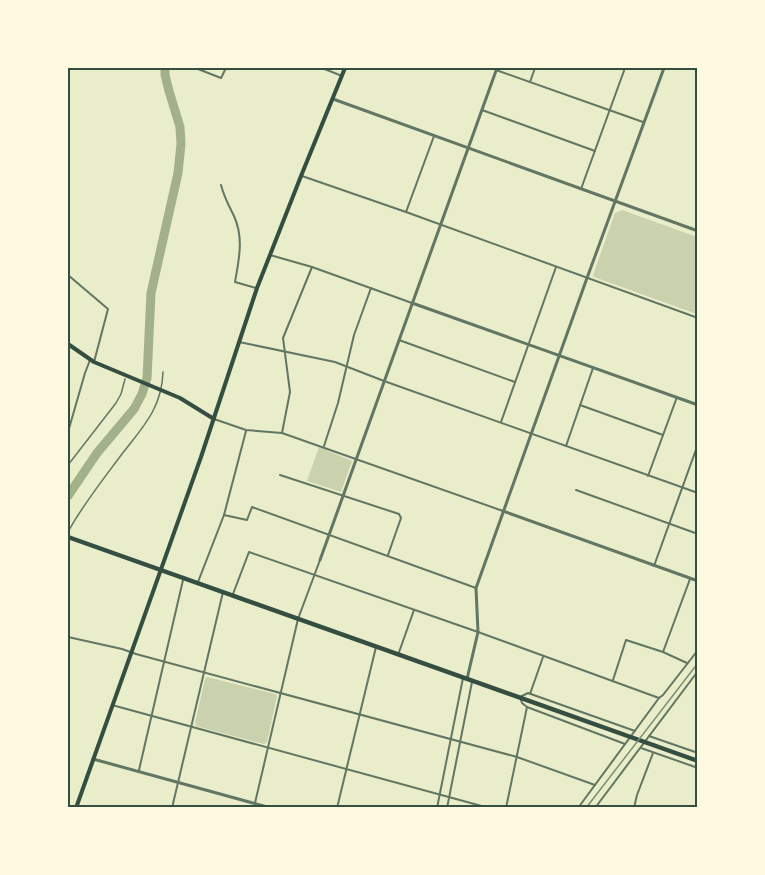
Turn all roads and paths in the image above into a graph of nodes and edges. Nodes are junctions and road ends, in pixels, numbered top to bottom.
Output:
1 (226, 68) edge
2 (322, 68) edge
3 (345, 68) edge
4 (535, 68) edge
5 (625, 68) edge
6 (664, 68) edge
7 (194, 69) edge
8 (497, 69) edge
9 (342, 76) junction
10 (530, 82) junction
11 (333, 99) junction
12 (482, 110) junction
13 (609, 110) junction
14 (643, 122) junction
15 (435, 135) junction
16 (468, 147) junction
17 (595, 151) junction
18 (301, 176) junction
19 (221, 185) dead end
20 (581, 189) junction
21 (615, 201) junction
22 (406, 212) junction
23 (440, 225) junction
24 (698, 231) edge
25 (269, 255) junction
26 (556, 266) junction
27 (312, 267) junction
28 (68, 275) edge
29 (587, 278) junction
30 (257, 288) junction
31 (371, 288) junction
32 (412, 303) junction
33 (698, 318) edge
34 (399, 340) junction
35 (239, 342) junction
36 (68, 344) edge
37 (529, 345) junction
38 (284, 351) junction
39 (559, 355) junction
40 (92, 361) junction
41 (347, 366) junction
42 (593, 368) junction
43 (163, 372) dead end
44 (126, 377) junction
45 (384, 381) junction
46 (515, 382) junction
47 (160, 390) junction
48 (677, 397) junction
49 (580, 405) junction
50 (698, 405) edge
51 (214, 418) junction
52 (501, 422) junction
53 (246, 430) junction
54 (68, 432) edge
55 (282, 433) junction
56 (531, 433) junction
57 (663, 435) junction
58 (698, 444) edge
59 (566, 446) junction
60 (323, 447) junction
61 (357, 459) junction
62 (68, 465) edge
63 (280, 475) dead end
64 (648, 476) junction
65 (682, 488) junction
66 (576, 490) dead end
67 (698, 493) edge
68 (343, 496) junction
69 (503, 511) junction
70 (224, 515) junction
71 (669, 524) junction
72 (68, 532) edge
73 (698, 534) edge
74 (329, 535) junction
75 (68, 537) edge
76 (388, 556) junction
77 (320, 561) joint
78 (654, 566) junction
79 (160, 570) junction
80 (315, 575) junction
81 (184, 577) junction
82 (690, 578) junction
83 (698, 581) edge
84 (198, 582) junction
85 (476, 588) junction
86 (223, 592) junction
87 (232, 596) junction
88 (414, 610) junction
89 (298, 619) junction
90 (478, 632) junction
91 (68, 637) edge
92 (376, 647) junction
93 (698, 650) edge
94 (131, 652) junction
95 (663, 652) junction
96 (398, 655) junction
97 (544, 656) junction
98 (164, 661) junction
99 (688, 663) junction
100 (698, 671) edge
101 (203, 672) junction
102 (468, 680) junction
103 (613, 680) junction
104 (281, 693) junction
105 (530, 694) junction
106 (520, 698) junction
107 (659, 698) junction
108 (112, 705) junction
109 (527, 707) junction
110 (360, 715) junction
111 (151, 716) junction
112 (191, 727) junction
113 (635, 730) junction
114 (649, 736) junction
115 (451, 739) junction
116 (461, 742) junction
117 (625, 744) junction
118 (268, 747) junction
119 (640, 748) junction
120 (653, 753) junction
121 (698, 753) edge
122 (517, 757) junction
123 (93, 759) junction
124 (698, 761) edge
125 (698, 768) edge
126 (346, 769) junction
127 (138, 772) junction
128 (178, 782) junction
129 (595, 785) junction
130 (440, 794) junction
131 (450, 796) junction
132 (255, 805) edge
133 (76, 807) edge
134 (172, 807) edge
135 (271, 807) edge
136 (337, 807) edge
137 (437, 807) edge
138 (447, 807) edge
139 (489, 807) edge
140 (506, 807) edge
141 (578, 807) edge
142 (595, 807) edge
143 (634, 807) edge

1 - 7 street
2 - 9 street
3 - 9 main road
4 - 10 street
5 - 13 street
6 - 14 street
8 - 10 street
8 - 12 street
9 - 11 main road
10 - 13 street
11 - 15 street
11 - 18 main road
12 - 16 street
12 - 17 street
13 - 14 street
13 - 17 street
14 - 21 street
15 - 16 street
15 - 22 street
16 - 20 street
16 - 23 street
17 - 20 street
18 - 22 street
18 - 25 main road
19 - 30 street
20 - 21 street
21 - 24 street
21 - 29 street
22 - 23 street
23 - 26 street
23 - 32 street
25 - 27 street
25 - 30 main road
26 - 29 street
26 - 37 street
27 - 31 street
27 - 38 street
28 - 40 street
29 - 33 street
29 - 39 street
30 - 35 main road
31 - 32 street
31 - 41 street
32 - 34 street
32 - 37 street
34 - 45 street
34 - 46 street
35 - 38 street
35 - 51 main road
36 - 40 main road
37 - 39 street
37 - 46 street
38 - 41 street
38 - 55 street
39 - 42 street
39 - 56 street
40 - 44 main road
40 - 54 street
41 - 45 street
41 - 60 street
42 - 48 street
42 - 49 street
43 - 47 lane
44 - 47 main road
44 - 62 lane
45 - 52 street
45 - 61 street
46 - 52 street
47 - 51 main road
47 - 72 lane
48 - 50 street
48 - 57 street
49 - 57 street
49 - 59 street
51 - 53 street
51 - 79 main road
52 - 56 street
53 - 55 street
53 - 70 street
55 - 60 street
56 - 59 street
56 - 69 street
57 - 64 street
58 - 65 street
59 - 64 street
60 - 61 street
61 - 68 street
61 - 69 street
63 - 68 street
64 - 65 street
65 - 67 street
65 - 71 street
66 - 71 street
68 - 74 street
68 - 76 street
69 - 78 street
69 - 85 street
70 - 74 street
70 - 84 street
71 - 73 street
71 - 78 street
74 - 76 street
74 - 77 street
75 - 79 highway
76 - 85 street
77 - 80 street
78 - 82 street
79 - 81 highway
79 - 94 main road
80 - 87 street
80 - 88 street
80 - 89 street
81 - 84 highway
81 - 98 street
82 - 83 street
82 - 95 street
84 - 86 highway
85 - 90 street
86 - 87 highway
86 - 101 street
87 - 89 highway
88 - 90 street
88 - 96 street
89 - 92 highway
89 - 104 street
90 - 97 street
90 - 102 street
91 - 94 street
92 - 96 highway
92 - 110 street
93 - 99 street
94 - 98 street
94 - 108 main road
95 - 99 street
95 - 103 street
96 - 102 highway
97 - 103 street
97 - 105 street
98 - 101 street
98 - 111 street
99 - 107 street
100 - 114 street
101 - 104 street
101 - 112 street
102 - 106 highway
102 - 115 street
102 - 116 street
103 - 107 street
104 - 110 street
104 - 118 street
105 - 106 street
105 - 113 street
106 - 109 street
106 - 124 highway
107 - 113 street
108 - 111 street
108 - 123 main road
109 - 117 street
109 - 122 street
110 - 115 street
110 - 126 street
111 - 112 street
111 - 127 street
112 - 118 street
112 - 128 street
113 - 117 street
114 - 119 street
114 - 121 street
115 - 116 street
115 - 130 street
116 - 122 street
116 - 131 street
117 - 129 street
118 - 126 street
118 - 132 street
119 - 120 street
119 - 142 street
120 - 125 street
120 - 143 street
122 - 129 street
122 - 140 street
123 - 127 street
123 - 133 main road
126 - 130 street
126 - 136 street
127 - 128 street
128 - 132 street
128 - 134 street
129 - 141 street
130 - 131 street
130 - 137 street
131 - 138 street
131 - 139 street
132 - 135 street

